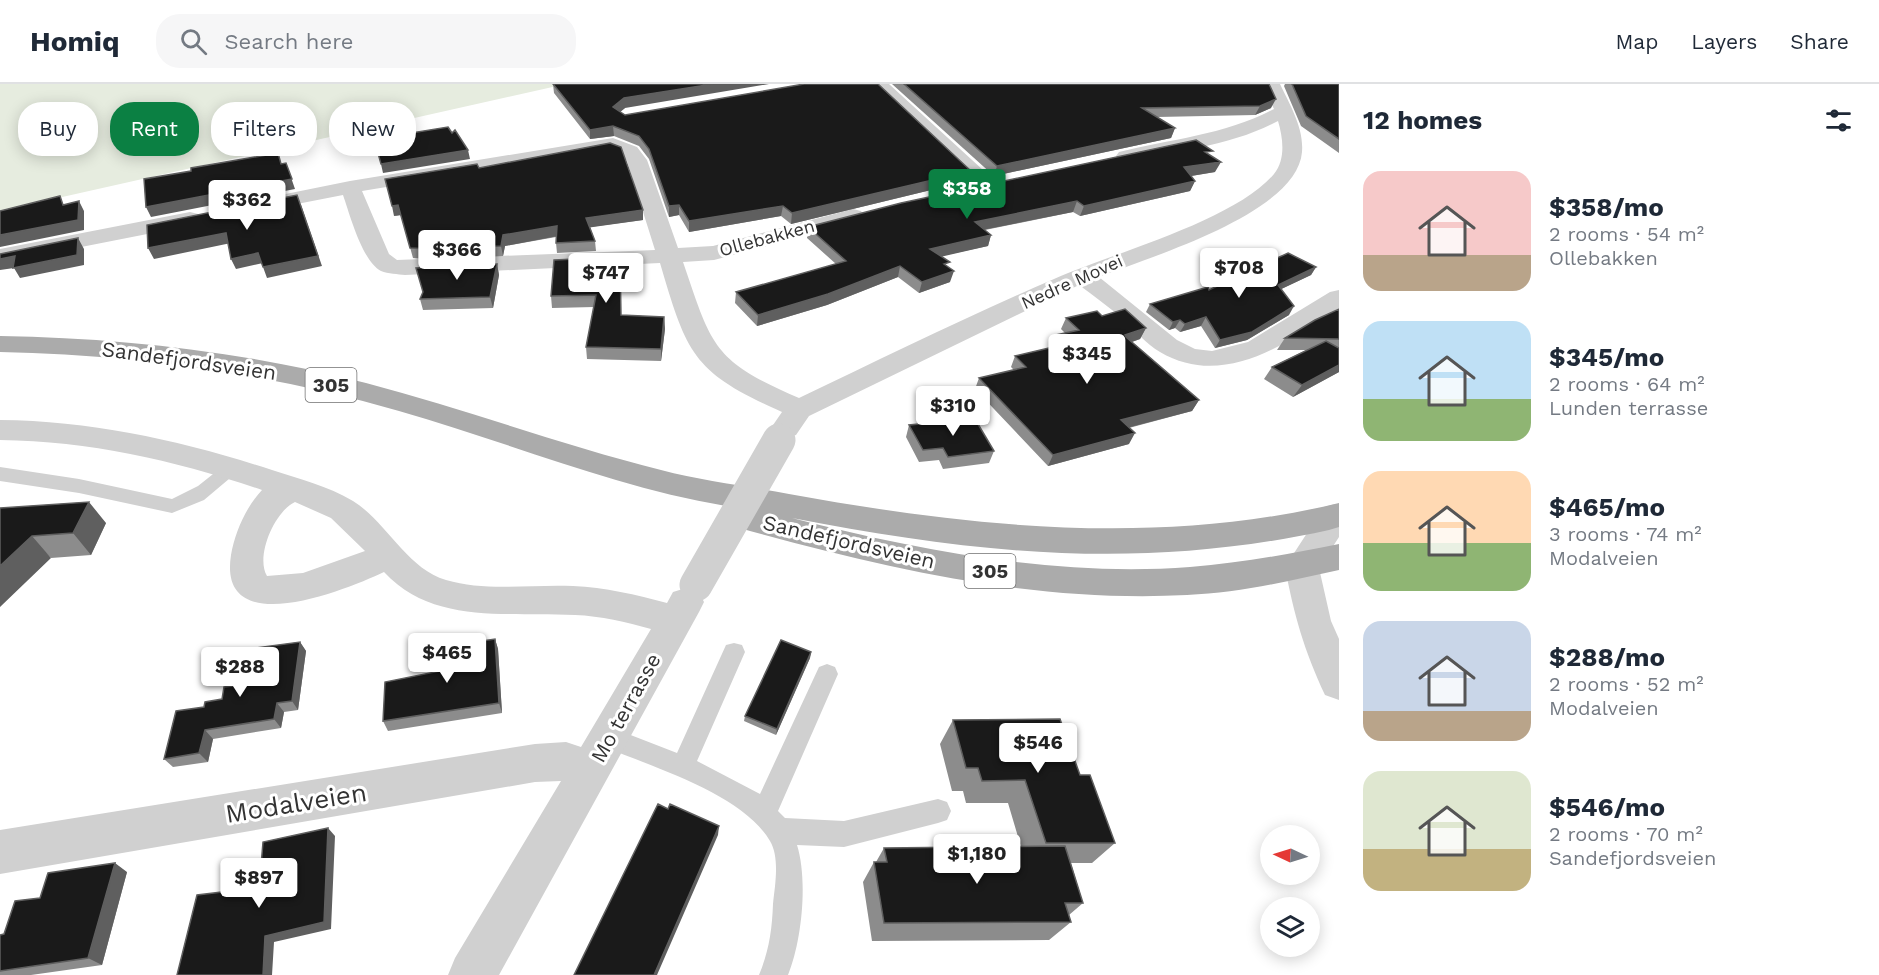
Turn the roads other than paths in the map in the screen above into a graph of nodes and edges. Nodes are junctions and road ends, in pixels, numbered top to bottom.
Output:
1 (879, 84) edge
2 (1271, 84) edge
3 (1284, 111) junction
4 (1106, 161) edge
5 (1012, 180) edge
6 (988, 185) junction
7 (350, 187) junction
8 (965, 190) edge
9 (233, 210) edge
10 (873, 211) edge
11 (210, 215) edge
12 (669, 255) junction
13 (0, 256) edge
14 (1082, 276) junction
15 (1339, 297) edge
16 (0, 344) edge
17 (799, 409) junction
18 (0, 430) edge
19 (233, 468) junction
20 (0, 474) edge
21 (651, 480) junction
22 (294, 489) junction
23 (1337, 515) edge
24 (388, 555) junction
25 (1339, 557) edge
26 (1302, 567) junction
27 (676, 620) junction
28 (734, 652) dead end
29 (827, 674) dead end
30 (1339, 683) edge
31 (600, 754) junction
32 (682, 768) junction
33 (938, 812) dead end
34 (771, 822) junction
35 (0, 852) edge
36 (472, 975) edge
37 (772, 975) edge

1 - 6 street
2 - 3 street, Nedre Movei
3 - 4 street
3 - 14 street, Nedre Movei
5 - 6 street
6 - 8 street
7 - 9 street
7 - 12 street, Ollebakken
7 - 12 street
10 - 12 street, Ollebakken
11 - 13 street
12 - 17 street
14 - 15 street
14 - 17 street, Nedre Movei
16 - 21 main road, Sandefjordsveien / 305
17 - 27 street, Mo terrasse, bridge
18 - 19 street
19 - 20 lane
19 - 22 street
21 - 23 main road, Sandefjordsveien / 305
21 - 26 main road, Sandefjordsveien / 305
22 - 24 street
22 - 24 street
23 - 26 street
24 - 27 street
25 - 26 main road, Sandefjordsveien / 305
26 - 30 street
27 - 31 street, Mo terrasse
28 - 32 lane
29 - 34 lane
31 - 32 lane
31 - 35 street, Modalveien
31 - 36 street, Mo terrasse
32 - 34 lane
33 - 34 lane
34 - 37 lane

